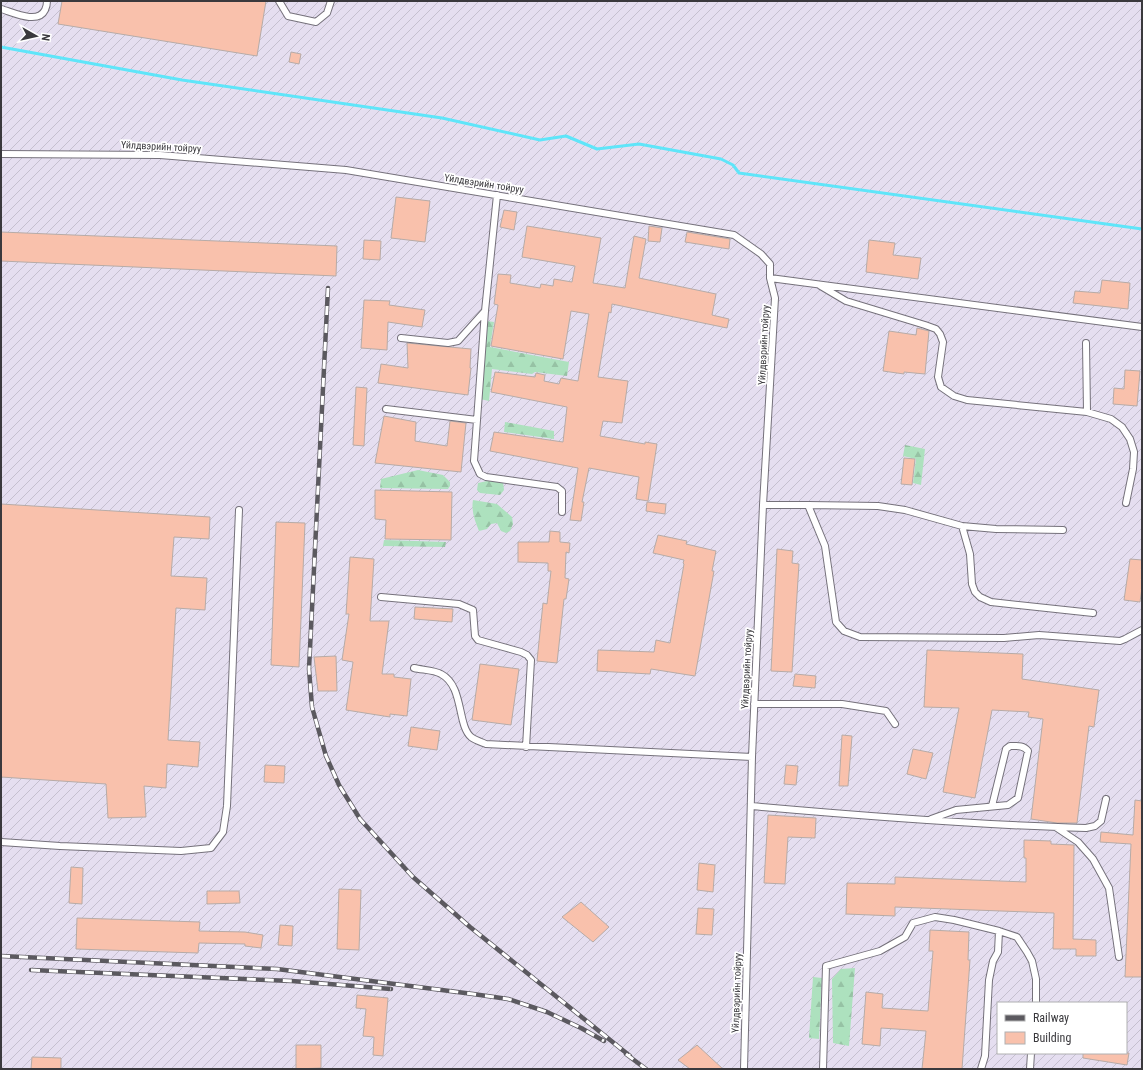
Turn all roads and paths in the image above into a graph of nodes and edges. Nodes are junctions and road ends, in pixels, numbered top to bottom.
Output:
1 (47, 1) edge
2 (280, 1) edge
3 (331, 1) edge
4 (1, 9) edge
5 (1, 154) edge
6 (497, 195) junction
7 (770, 278) junction
8 (819, 284) junction
9 (485, 312) junction
10 (1142, 327) edge
11 (401, 338) dead end
12 (1086, 342) dead end
13 (386, 409) dead end
14 (1087, 412) junction
15 (477, 420) junction
16 (1126, 503) dead end
17 (808, 504) junction
18 (763, 505) junction
19 (239, 510) dead end
20 (562, 512) dead end
21 (962, 526) junction
22 (1063, 530) dead end
23 (381, 597) dead end
24 (1094, 613) dead end
25 (1142, 630) edge
26 (414, 668) dead end
27 (754, 704) junction
28 (895, 724) dead end
29 (526, 747) junction
30 (752, 758) junction
31 (1106, 799) dead end
32 (751, 806) junction
33 (992, 806) junction
34 (927, 821) junction
35 (1057, 827) junction
36 (1, 842) edge
37 (999, 931) junction
38 (1119, 957) dead end
39 (1036, 1002) edge
40 (1031, 1054) edge
41 (744, 1069) edge
42 (823, 1069) edge
43 (980, 1069) edge
44 (1030, 1069) edge

1 - 4 lane
2 - 3 lane
5 - 6 lane, Үйлдвэрийн тойруу
6 - 7 lane, Үйлдвэрийн тойруу
6 - 9 lane
7 - 8 lane
7 - 18 lane, Үйлдвэрийн тойруу
8 - 10 lane
8 - 14 lane
9 - 11 lane
9 - 15 lane
12 - 14 lane
13 - 15 lane
14 - 16 lane
15 - 20 lane
17 - 18 lane
17 - 21 lane
17 - 25 lane
18 - 27 lane, Үйлдвэрийн тойруу
19 - 36 lane
21 - 22 lane
21 - 24 lane
23 - 29 lane
26 - 29 lane
27 - 28 lane
27 - 30 lane, Үйлдвэрийн тойруу
29 - 30 lane
30 - 32 lane, Үйлдвэрийн тойруу
31 - 35 lane
32 - 34 lane
32 - 41 lane, Үйлдвэрийн тойруу
33 - 33 lane
33 - 34 lane
34 - 35 lane
35 - 38 lane
37 - 39 lane
37 - 42 lane
37 - 43 lane
40 - 44 lane

